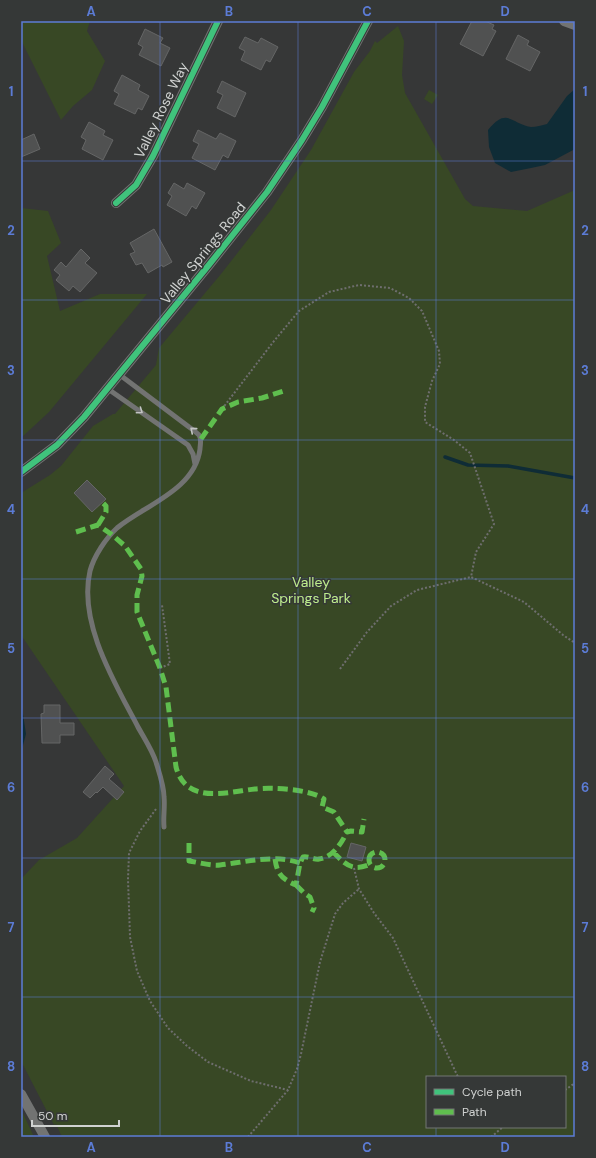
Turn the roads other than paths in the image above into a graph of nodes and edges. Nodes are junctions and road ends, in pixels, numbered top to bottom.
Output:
1 (218, 21) edge
2 (368, 21) edge
3 (564, 21) edge
4 (575, 25) edge
5 (116, 203) dead end
6 (120, 375) junction
7 (108, 388) junction
8 (195, 465) junction
9 (21, 472) edge
10 (164, 827) dead end
11 (21, 1094) edge
12 (46, 1137) edge

1 - 5 street, Valley Rose Way
2 - 6 street, Valley Springs Road
3 - 4 street
6 - 7 street, Valley Springs Road
8 -> 6 lane
7 -> 8 lane
7 - 9 street, Valley Springs Road
8 - 10 lane
11 - 12 street

